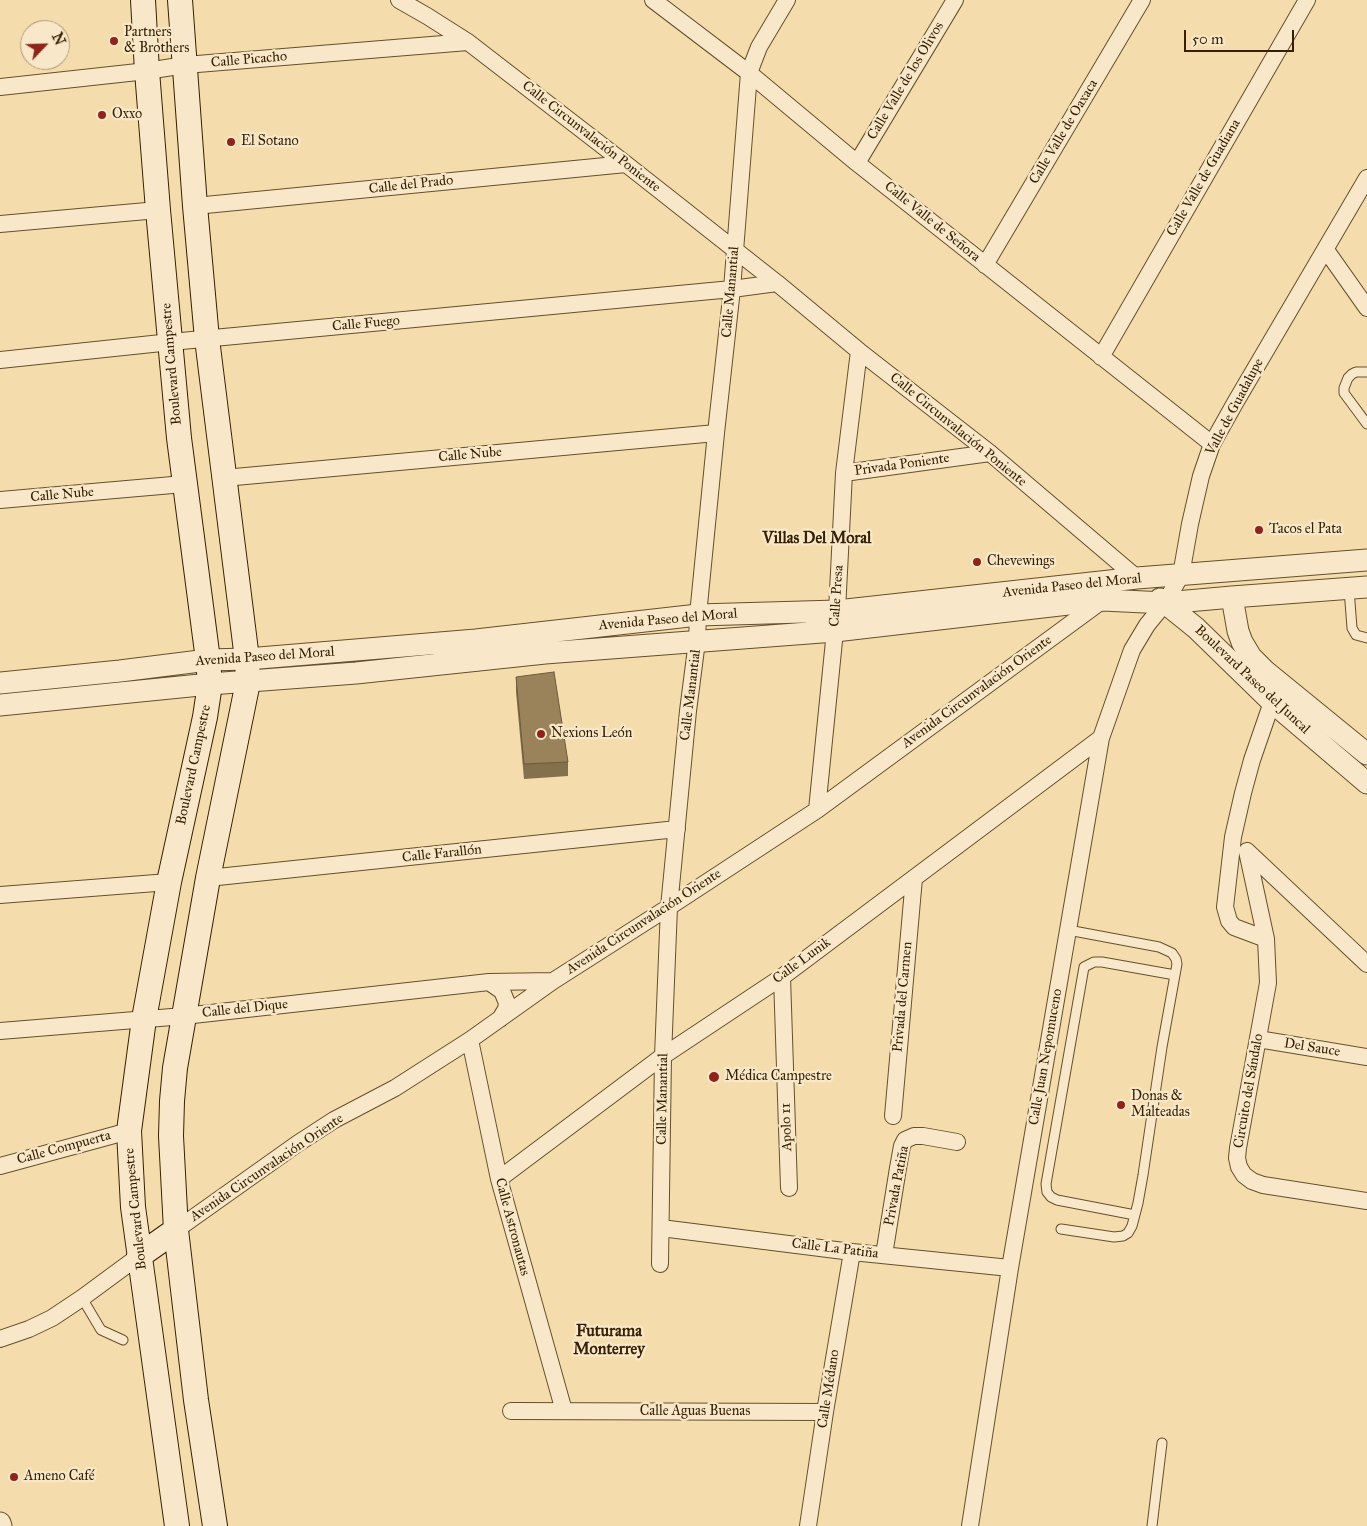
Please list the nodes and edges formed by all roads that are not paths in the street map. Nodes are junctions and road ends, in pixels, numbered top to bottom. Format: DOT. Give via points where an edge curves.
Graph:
graph roads {
  1 [pos="143,0"];
  2 [pos="180,0"];
  3 [pos="399,0"];
  4 [pos="652,0"];
  5 [pos="787,0"];
  6 [pos="955,0"];
  7 [pos="1142,0"];
  8 [pos="1306,0"];
  9 [pos="468,42"];
  10 [pos="185,65"];
  11 [pos="147,71"];
  12 [pos="749,73"];
  13 [pos="0,87"];
  14 [pos="857,163"];
  15 [pos="626,164"];
  16 [pos="1367,178"];
  17 [pos="196,206"];
  18 [pos="158,210"];
  19 [pos="0,224"];
  20 [pos="735,250"];
  21 [pos="1326,250"];
  22 [pos="985,265"];
  23 [pos="777,283"];
  24 [pos="732,289"];
  25 [pos="1367,308"];
  26 [pos="207,339"];
  27 [pos="170,342"];
  28 [pos="858,351"];
  29 [pos="1101,357"];
  30 [pos="0,360"];
  31 [pos="1367,372"];
  32 [pos="1367,424"];
  33 [pos="716,433"];
  34 [pos="1212,444"];
  35 [pos="990,453"];
  36 [pos="844,473"];
  37 [pos="224,478"];
  38 [pos="184,484"];
  39 [pos="0,500"];
  40 [pos="1367,560"];
  41 [pos="1181,575"];
  42 [pos="1137,578"];
  43 [pos="1358,588"];
  44 [pos="1232,597"];
  45 [pos="1103,600"];
  46 [pos="1165,603"];
  47 [pos="698,615"];
  48 [pos="836,621"];
  49 [pos="1367,638"];
  50 [pos="698,641"];
  51 [pos="247,659"];
  52 [pos="208,660"];
  53 [pos="248,682"];
  54 [pos="0,683"];
  55 [pos="210,684"];
  56 [pos="1272,702"];
  57 [pos="0,705"];
  58 [pos="1101,738"];
  59 [pos="1367,754"];
  60 [pos="1367,783"];
  61 [pos="817,810"];
  62 [pos="677,829"];
  63 [pos="1233,837"];
  64 [pos="1247,851"];
  65 [pos="208,878"];
  66 [pos="914,878"];
  67 [pos="169,882"];
  68 [pos="0,895"];
  69 [pos="669,907"];
  70 [pos="1068,930"];
  71 [pos="1266,939"];
  72 [pos="1367,964"];
  73 [pos="1175,975"];
  74 [pos="782,976"];
  75 [pos="553,981"];
  76 [pos="489,982"];
  77 [pos="184,1016"];
  78 [pos="144,1019"];
  79 [pos="500,1019"];
  80 [pos="0,1031"];
  81 [pos="1258,1039"];
  82 [pos="470,1040"];
  83 [pos="663,1056"];
  84 [pos="1367,1057"];
  85 [pos="893,1116"];
  86 [pos="129,1131"];
  87 [pos="957,1142"];
  88 [pos="0,1166"];
  89 [pos="498,1178"];
  90 [pos="789,1188"];
  91 [pos="1367,1201"];
  92 [pos="1135,1215"];
  93 [pos="661,1228"];
  94 [pos="1062,1229"];
  95 [pos="176,1230"];
  96 [pos="852,1252"];
  97 [pos="884,1255"];
  98 [pos="140,1256"];
  99 [pos="660,1264"];
  100 [pos="1010,1268"];
  101 [pos="82,1298"];
  102 [pos="0,1338"];
  103 [pos="123,1340"];
  104 [pos="512,1411"];
  105 [pos="564,1412"];
  106 [pos="825,1412"];
  107 [pos="1162,1443"];
  108 [pos="178,1526"];
  109 [pos="215,1526"];
  110 [pos="808,1526"];
  111 [pos="970,1526"];
  112 [pos="1152,1526"];
  1 -- 11 [label="main road, Boulevard Campestre"];
  2 -- 10 [label="main road"];
  3 -- 9 [label="street, Calle Circunvalación Poniente"];
  4 -- 12 [label="street, Calle Valle de Señora"];
  5 -- 12 [label="street, Calle Manantial" via="759,47"];
  6 -- 14 [label="street, Calle Valle de los Olivos"];
  7 -- 22 [label="street, Calle Valle de Oaxaca"];
  8 -- 29 [label="street, Calle Valle de Guadiana"];
  9 -- 10 [label="street, Calle Picacho"];
  9 -- 15 [label="street, Calle Circunvalación Poniente"];
  10 -- 11 [label="street, Calle Picacho"];
  10 -- 17 [label="main road"];
  11 -- 13 [label="street, Calle Picacho"];
  11 -- 18 [label="main road, Boulevard Campestre"];
  12 -- 14 [label="street, Calle Valle de Señora"];
  12 -- 20 [label="street, Calle Manantial"];
  14 -- 22 [label="street, Calle Valle de Señora"];
  15 -- 17 [label="street, Calle del Prado"];
  15 -- 20 [label="street, Calle Circunvalación Poniente"];
  16 -- 21 [label="street, Valle de Guadalupe"];
  17 -- 26 [label="main road"];
  18 -- 19 [label="street"];
  18 -- 27 [label="main road, Boulevard Campestre"];
  20 -- 23 [label="street, Calle Circunvalación Poniente"];
  20 -- 24 [label="street, Calle Manantial"];
  21 -- 25 [label="street"];
  21 -- 34 [label="street, Valle de Guadalupe"];
  22 -- 29 [label="street, Calle Valle de Señora"];
  23 -- 24 [label="street"];
  23 -- 28 [label="street, Calle Circunvalación Poniente"];
  24 -- 26 [label="street, Calle Fuego"];
  24 -- 33 [label="street, Calle Manantial"];
  26 -- 27 [label="street, Calle Fuego"];
  26 -- 37 [label="main road"];
  27 -- 30 [label="street, Calle Fuego"];
  27 -- 38 [label="main road, Boulevard Campestre"];
  28 -- 35 [label="street, Calle Circunvalación Poniente"];
  28 -- 36 [label="street, Calle Presa"];
  29 -- 34 [label="street, Calle Valle de Señora"];
  31 -- 32 [label="lane" via="1352,374 1344,388 1344,393"];
  33 -- 37 [label="street, Calle Nube"];
  33 -- 47 [label="street, Calle Manantial"];
  34 -- 41 [label="street, Valle de Guadalupe" via="1201,476"];
  35 -- 36 [label="street, Privada Poniente"];
  35 -- 42 [label="street, Calle Circunvalación Poniente"];
  36 -- 48 [label="street, Calle Presa"];
  37 -- 51 [label="main road"];
  38 -- 39 [label="street, Calle Nube"];
  38 -- 52 [label="main road, Boulevard Campestre"];
  40 -- 41 [label="street, Avenida Paseo del Moral"];
  41 -- 42 [label="street, Avenida Paseo del Moral"];
  41 -- 46 [label="street, Valle de Guadalupe"];
  42 -- 46 [label="street, Boulevard Paseo del Juncal"];
  42 -- 48 [label="street, Avenida Paseo del Moral"];
  43 -- 44 [label="street, Avenida Paseo del Moral"];
  43 -- 49 [label="lane" via="1351,622 1354,632"];
  44 -- 46 [label="street, Avenida Paseo del Moral"];
  44 -- 59 [label="street, Boulevard Paseo del Juncal" via="1238,631 1252,656 1265,671"];
  45 -- 46 [label="street, Avenida Paseo del Moral"];
  45 -- 48 [label="street, Avenida Paseo del Moral"];
  45 -- 61 [label="street, Avenida Circunvalación Oriente"];
  46 -- 56 [label="street, Boulevard Paseo del Juncal" via="1196,628"];
  46 -- 58 [label="street, Calle Juan Nepomuceno" via="1132,650"];
  47 -- 48 [label="street, Avenida Paseo del Moral"];
  47 -- 50 [label="street, Calle Manantial"];
  47 -- 51 [label="street, Avenida Paseo del Moral" via="476,640"];
  48 -- 50 [label="street, Avenida Paseo del Moral"];
  48 -- 61 [label="street, Calle Presa"];
  50 -- 53 [label="street, Avenida Paseo del Moral"];
  50 -- 62 [label="street, Calle Manantial"];
  51 -- 52 [label="street, Avenida Paseo del Moral"];
  51 -- 53 [label="main road"];
  52 -- 54 [label="street, Avenida Paseo del Moral"];
  52 -- 55 [label="main road, Boulevard Campestre"];
  53 -- 55 [label="street, Avenida Paseo del Moral"];
  53 -- 65 [label="main road"];
  55 -- 57 [label="street, Avenida Paseo del Moral"];
  55 -- 67 [label="main road, Boulevard Campestre"];
  56 -- 60 [label="street, Boulevard Paseo del Juncal"];
  56 -- 63 [label="street" via="1250,768"];
  58 -- 66 [label="street, Calle Lunik"];
  58 -- 70 [label="street, Calle Juan Nepomuceno"];
  61 -- 69 [label="street, Avenida Circunvalación Oriente"];
  62 -- 65 [label="street, Calle Farallón"];
  62 -- 69 [label="street, Calle Manantial"];
  63 -- 64 [label="street"];
  63 -- 71 [label="street" via="1226,900 1228,921 1234,927"];
  64 -- 71 [label="street, Circuito del Sándalo"];
  64 -- 72 [label="street"];
  65 -- 77 [label="main road"];
  66 -- 74 [label="street, Calle Lunik"];
  66 -- 85 [label="street, Privada del Carmen"];
  67 -- 68 [label="street"];
  67 -- 78 [label="main road, Boulevard Campestre"];
  69 -- 75 [label="street, Avenida Circunvalación Oriente"];
  69 -- 83 [label="street, Calle Manantial"];
  70 -- 73 [label="lane" via="1168,950 1176,959"];
  70 -- 100 [label="street, Calle Juan Nepomuceno"];
  71 -- 81 [label="street, Circuito del Sándalo" via="1268,983"];
  73 -- 92 [label="lane"];
  73 -- 92 [label="lane" via="1102,962 1094,962 1084,968 1046,1184 1047,1192 1057,1200"];
  74 -- 83 [label="street, Calle Lunik"];
  74 -- 90 [label="street, Apolo 11"];
  75 -- 76 [label="street, Calle del Dique"];
  75 -- 79 [label="street, Avenida Circunvalación Oriente"];
  76 -- 77 [label="street, Calle del Dique"];
  76 -- 79 [label="street" via="502,991 507,1003"];
  77 -- 78 [label="street, Calle del Dique"];
  77 -- 95 [label="main road" via="172,1101"];
  78 -- 80 [label="street, Calle del Dique"];
  78 -- 86 [label="main road, Boulevard Campestre"];
  79 -- 82 [label="street, Avenida Circunvalación Oriente"];
  81 -- 84 [label="street, Del Sauce"];
  81 -- 91 [label="street, Circuito del Sándalo" via="1238,1148 1239,1167 1244,1175 1263,1185"];
  82 -- 89 [label="street, Calle Astronautas"];
  82 -- 95 [label="street, Avenida Circunvalación Oriente" via="395,1088 334,1120"];
  83 -- 89 [label="street, Calle Lunik"];
  83 -- 93 [label="street, Calle Manantial"];
  86 -- 88 [label="street, Calle Compuerta"];
  86 -- 98 [label="main road, Boulevard Campestre" via="131,1184"];
  87 -- 97 [label="street, Privada Patiña" via="923,1136 905,1140"];
  89 -- 105 [label="street, Calle Astronautas"];
  92 -- 94 [label="lane" via="1132,1226 1123,1236"];
  93 -- 96 [label="street, Calle La Patiña"];
  93 -- 99 [label="street, Calle Manantial"];
  95 -- 98 [label="main road"];
  95 -- 109 [label="main road"];
  96 -- 97 [label="street, Calle La Patiña"];
  96 -- 106 [label="street, Calle Médano"];
  97 -- 100 [label="street, Calle La Patiña"];
  98 -- 101 [label="street"];
  98 -- 108 [label="main road, Boulevard Campestre"];
  100 -- 111 [label="street, Calle Juan Nepomuceno"];
  101 -- 102 [label="street" via="52,1318"];
  101 -- 103 [label="lane" via="101,1330"];
  104 -- 105 [label="street, Calle Aguas Buenas"];
  105 -- 106 [label="street, Calle Aguas Buenas"];
  106 -- 110 [label="street, Calle Médano"];
  107 -- 112 [label="lane"];
}
